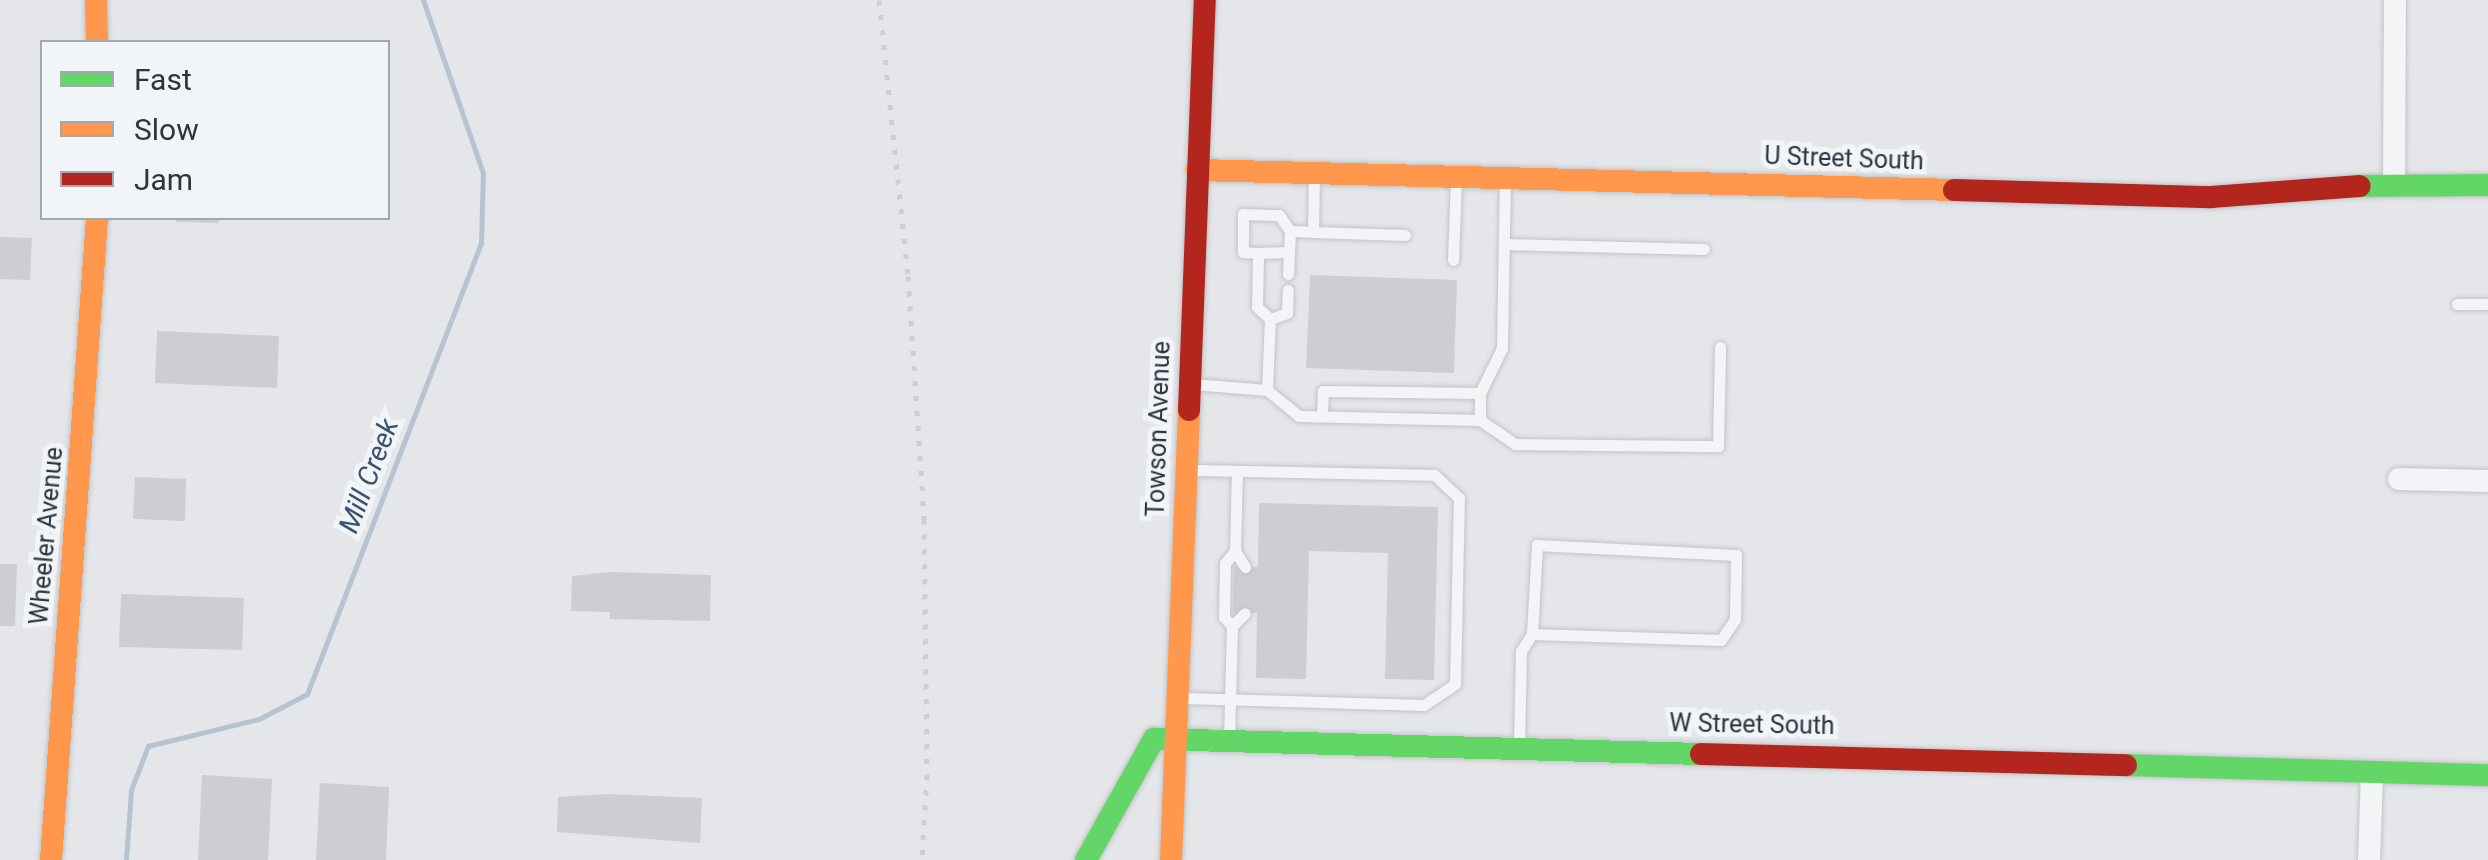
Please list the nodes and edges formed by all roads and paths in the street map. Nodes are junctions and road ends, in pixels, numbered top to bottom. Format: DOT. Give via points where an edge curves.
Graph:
graph roads {
  1 [pos="96,0"];
  2 [pos="1205,0"];
  3 [pos="2395,0"];
  4 [pos="97,40"];
  5 [pos="1197,170"];
  6 [pos="1314,172"];
  7 [pos="1456,174"];
  8 [pos="1505,174"];
  9 [pos="2394,183"];
  10 [pos="2488,185"];
  11 [pos="96,220"];
  12 [pos="1290,232"];
  13 [pos="1313,232"];
  14 [pos="1405,235"];
  15 [pos="1504,244"];
  16 [pos="1704,248"];
  17 [pos="1288,252"];
  18 [pos="1258,253"];
  19 [pos="1453,260"];
  20 [pos="1288,274"];
  21 [pos="1288,290"];
  22 [pos="2457,304"];
  23 [pos="2488,304"];
  24 [pos="1270,319"];
  25 [pos="1720,347"];
  26 [pos="1189,384"];
  27 [pos="1267,390"];
  28 [pos="1480,393"];
  29 [pos="1322,416"];
  30 [pos="1480,420"];
  31 [pos="1186,470"];
  32 [pos="1237,471"];
  33 [pos="2398,478"];
  34 [pos="2488,481"];
  35 [pos="1235,551"];
  36 [pos="1245,567"];
  37 [pos="1245,613"];
  38 [pos="1232,626"];
  39 [pos="1532,634"];
  40 [pos="1176,698"];
  41 [pos="1229,700"];
  42 [pos="1175,740"];
  43 [pos="1229,740"];
  44 [pos="1519,748"];
  45 [pos="2372,772"];
  46 [pos="2488,775"];
  47 [pos="51,860"];
  48 [pos="1086,860"];
  49 [pos="1171,860"];
  50 [pos="2369,860"];
  1 -- 4 [label="street"];
  2 -- 5 [label="street, Towson Avenue"];
  3 -- 9 [label="street"];
  5 -- 6 [label="street, U Street South"];
  5 -- 26 [label="street, Towson Avenue"];
  6 -- 7 [label="street, U Street South"];
  6 -- 13 [label="lane"];
  7 -- 8 [label="street, U Street South"];
  7 -- 19 [label="lane"];
  8 -- 9 [label="street, U Street South" via="2211,197"];
  8 -- 15 [label="lane"];
  9 -- 10 [label="street, U Street South"];
  11 -- 47 [label="street, Wheeler Avenue"];
  12 -- 13 [label="lane"];
  12 -- 17 [label="lane"];
  12 -- 18 [label="lane" via="1279,215 1244,214 1243,252"];
  13 -- 14 [label="lane"];
  15 -- 16 [label="lane"];
  15 -- 28 [label="lane" via="1502,348"];
  17 -- 18 [label="lane"];
  17 -- 20 [label="lane"];
  18 -- 24 [label="lane" via="1257,306"];
  21 -- 24 [label="lane" via="1287,313"];
  22 -- 23 [label="lane"];
  24 -- 27 [label="lane"];
  25 -- 30 [label="lane" via="1718,446 1515,444"];
  26 -- 27 [label="lane"];
  26 -- 31 [label="street, Towson Avenue"];
  27 -- 29 [label="lane" via="1299,416"];
  28 -- 29 [label="lane" via="1322,390"];
  28 -- 30 [label="lane"];
  29 -- 30 [label="lane"];
  31 -- 32 [label="lane"];
  31 -- 40 [label="street, Towson Avenue"];
  32 -- 35 [label="lane"];
  32 -- 41 [label="lane" via="1434,475 1459,498 1455,684 1424,705"];
  33 -- 34 [label="street"];
  35 -- 36 [label="lane"];
  35 -- 38 [label="lane" via="1225,563 1224,617"];
  37 -- 38 [label="lane"];
  38 -- 41 [label="lane"];
  39 -- 39 [label="lane" via="1721,640 1736,619 1736,555 1536,545"];
  39 -- 44 [label="lane" via="1521,652"];
  40 -- 41 [label="lane"];
  40 -- 42 [label="street, Towson Avenue"];
  41 -- 43 [label="lane"];
  42 -- 43 [label="street, W Street South"];
  42 -- 48 [label="street" via="1154,740"];
  42 -- 49 [label="street, Towson Avenue"];
  43 -- 44 [label="street, W Street South"];
  44 -- 45 [label="street, W Street South"];
  45 -- 46 [label="street, W Street South"];
  45 -- 50 [label="street"];
}
